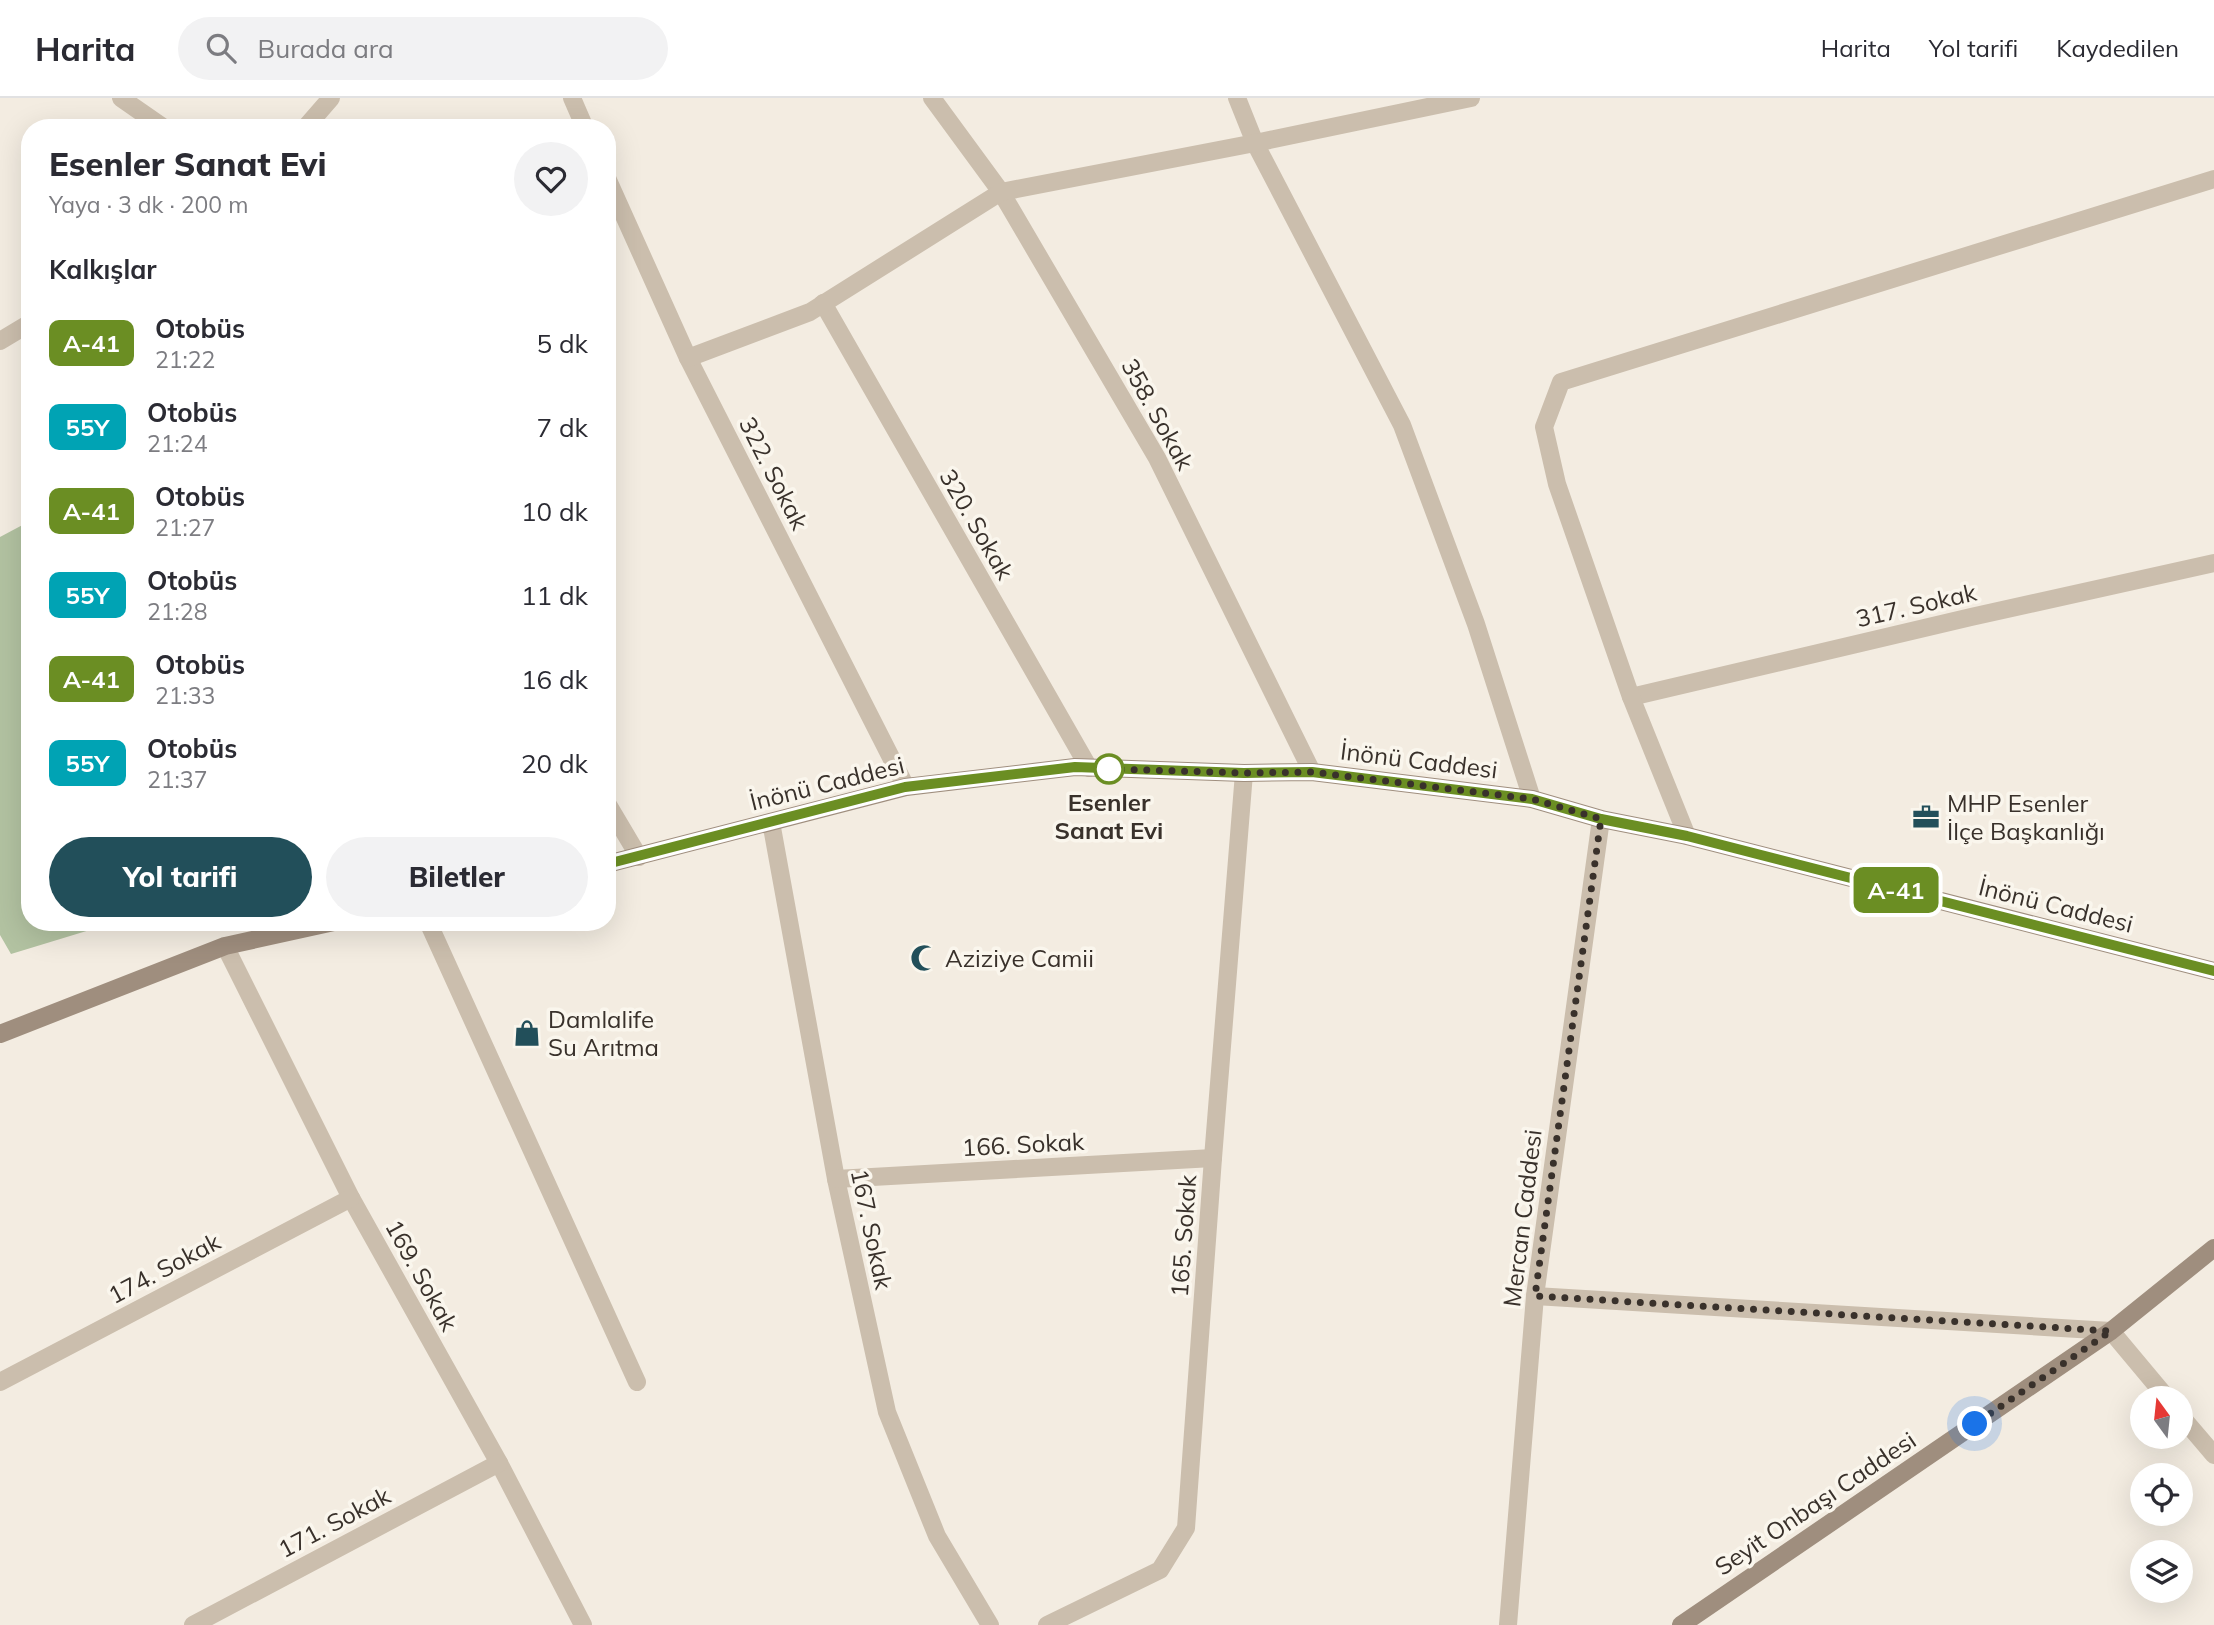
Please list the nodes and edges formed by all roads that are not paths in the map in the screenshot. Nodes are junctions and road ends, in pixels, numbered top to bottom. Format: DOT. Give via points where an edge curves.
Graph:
graph roads {
  1 [pos="121,98"];
  2 [pos="331,98"];
  3 [pos="572,98"];
  4 [pos="932,98"];
  5 [pos="1237,98"];
  6 [pos="1471,98"];
  7 [pos="151,119"];
  8 [pos="313,119"];
  9 [pos="581,119"];
  10 [pos="1255,143"];
  11 [pos="2214,179"];
  12 [pos="1001,192"];
  13 [pos="616,198"];
  14 [pos="823,303"];
  15 [pos="21,328"];
  16 [pos="0,341"];
  17 [pos="688,358"];
  18 [pos="2214,564"];
  19 [pos="1631,697"];
  20 [pos="1089,768"];
  21 [pos="1312,772"];
  22 [pos="1244,773"];
  23 [pos="905,787"];
  24 [pos="1532,799"];
  25 [pos="616,818"];
  26 [pos="1601,819"];
  27 [pos="771,822"];
  28 [pos="1687,836"];
  29 [pos="639,857"];
  30 [pos="616,862"];
  31 [pos="293,931"];
  32 [pos="432,931"];
  33 [pos="225,946"];
  34 [pos="2214,971"];
  35 [pos="0,1034"];
  36 [pos="1213,1158"];
  37 [pos="836,1179"];
  38 [pos="351,1198"];
  39 [pos="2214,1248"];
  40 [pos="1535,1296"];
  41 [pos="2111,1331"];
  42 [pos="0,1382"];
  43 [pos="637,1382"];
  44 [pos="2157,1386"];
  45 [pos="2193,1430"];
  46 [pos="2214,1455"];
  47 [pos="499,1463"];
  48 [pos="193,1625"];
  49 [pos="583,1625"];
  50 [pos="990,1625"];
  51 [pos="1048,1625"];
  52 [pos="1508,1625"];
  53 [pos="1681,1625"];
  1 -- 7 [label="street"];
  2 -- 8 [label="street"];
  3 -- 9 [label="street"];
  4 -- 12 [label="street, 358. Sokak"];
  5 -- 10 [label="street"];
  6 -- 10 [label="street"];
  10 -- 12 [label="street"];
  10 -- 24 [label="street" via="1402,425 1476,624"];
  11 -- 19 [label="street" via="1561,382 1544,427 1557,484"];
  12 -- 14 [label="street"];
  12 -- 21 [label="street, 358. Sokak" via="1157,458"];
  13 -- 17 [label="street, 322. Sokak"];
  14 -- 17 [label="street"];
  14 -- 20 [label="street, 320. Sokak"];
  15 -- 16 [label="street"];
  17 -- 23 [label="street, 322. Sokak"];
  18 -- 19 [label="street, 317. Sokak"];
  19 -- 28 [label="street"];
  20 -- 22 [label="main road, İnönü Caddesi"];
  20 -- 23 [label="main road, İnönü Caddesi"];
  21 -- 22 [label="main road, İnönü Caddesi"];
  21 -- 24 [label="main road, İnönü Caddesi"];
  22 -- 36 [label="street, 165. Sokak"];
  23 -- 27 [label="main road, İnönü Caddesi"];
  24 -- 26 [label="main road, İnönü Caddesi"];
  25 -- 29 [label="street"];
  26 -- 28 [label="main road, İnönü Caddesi"];
  26 -- 40 [label="street, Mercan Caddesi"];
  27 -- 29 [label="main road, İnönü Caddesi"];
  27 -- 37 [label="street, 167. Sokak"];
  28 -- 34 [label="main road, İnönü Caddesi"];
  29 -- 30 [label="main road, İnönü Caddesi"];
  31 -- 33 [label="main road"];
  32 -- 43 [label="street"];
  33 -- 35 [label="main road"];
  33 -- 38 [label="street, 169. Sokak"];
  36 -- 37 [label="street, 166. Sokak"];
  36 -- 51 [label="street, 165. Sokak" via="1186,1528 1160,1570"];
  37 -- 50 [label="street, 167. Sokak" via="887,1412 937,1536"];
  38 -- 42 [label="street, 174. Sokak"];
  38 -- 47 [label="street, 169. Sokak"];
  39 -- 41 [label="main road, Seyit Onbaşı Caddesi"];
  40 -- 41 [label="street"];
  40 -- 52 [label="street, Mercan Caddesi"];
  41 -- 44 [label="street"];
  41 -- 53 [label="main road, Seyit Onbaşı Caddesi"];
  45 -- 46 [label="street"];
  47 -- 48 [label="street, 171. Sokak"];
  47 -- 49 [label="street, 169. Sokak"];
}
